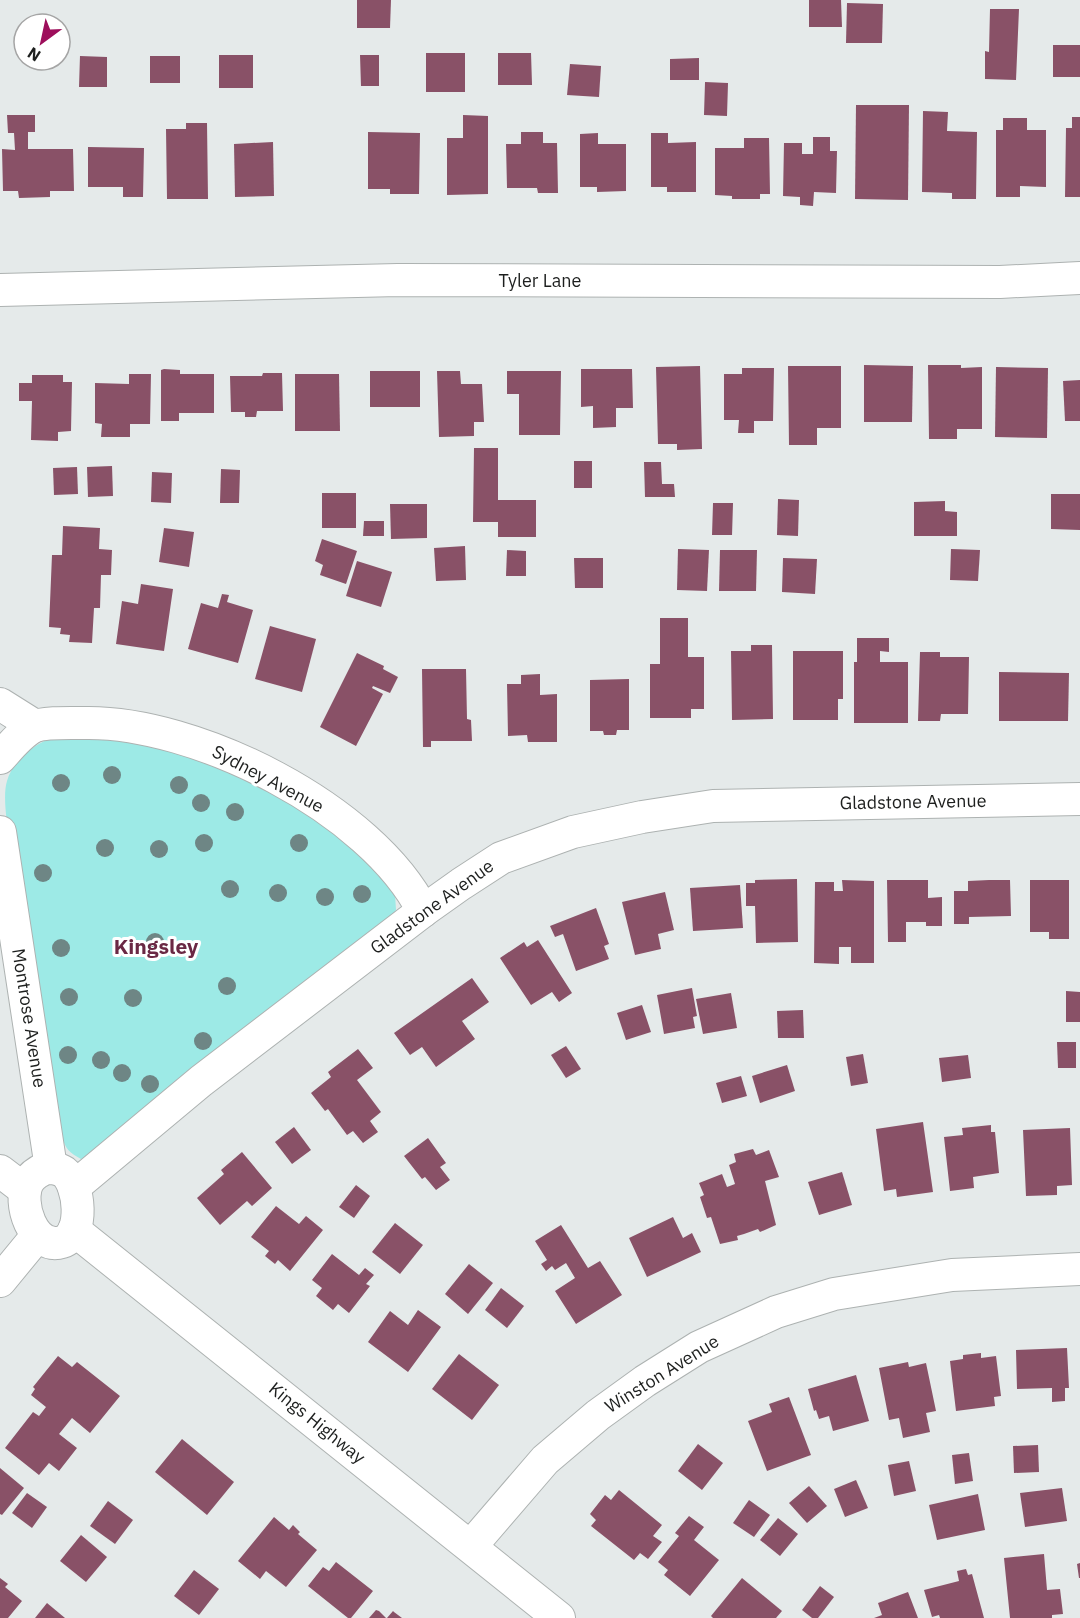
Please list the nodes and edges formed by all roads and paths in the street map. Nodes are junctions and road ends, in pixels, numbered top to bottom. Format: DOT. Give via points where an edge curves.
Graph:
graph roads {
  1 [pos="1080,278"];
  2 [pos="0,290"];
  3 [pos="0,704"];
  4 [pos="35,726"];
  5 [pos="0,758"];
  6 [pos="1080,800"];
  7 [pos="0,832"];
  8 [pos="423,911"];
  9 [pos="0,1171"];
  10 [pos="63,1178"];
  11 [pos="24,1190"];
  12 [pos="74,1230"];
  13 [pos="37,1236"];
  14 [pos="1080,1269"];
  15 [pos="0,1281"];
  16 [pos="471,1546"];
  17 [pos="559,1618"];
  1 -- 2 [label="street, Tyler Lane" via="1000,282 398,280"];
  3 -- 4 [label="street"];
  4 -- 5 [label="street"];
  4 -- 8 [label="street, Sydney Avenue" via="95,723 145,729 202,744 245,762 327,809 366,840 399,872"];
  6 -- 8 [label="street, Gladstone Avenue" via="724,806 642,817 573,832 501,858"];
  7 -- 10 [label="street, Montrose Avenue"];
  8 -- 10 [label="street, Gladstone Avenue" via="201,1081"];
  9 -- 11 [label="street"];
  10 -- 11 [label="street" via="46,1168 28,1180"];
  10 -- 12 [label="street" via="78,1215"];
  11 -- 13 [label="street" via="31,1227"];
  12 -- 13 [label="street" via="62,1242 52,1243"];
  12 -- 16 [label="street, Kings Highway"];
  13 -- 15 [label="street"];
  14 -- 16 [label="street, Winston Avenue" via="952,1275 834,1294 776,1312 699,1347 598,1415 545,1460"];
  16 -- 17 [label="street, Kings Highway"];
}
